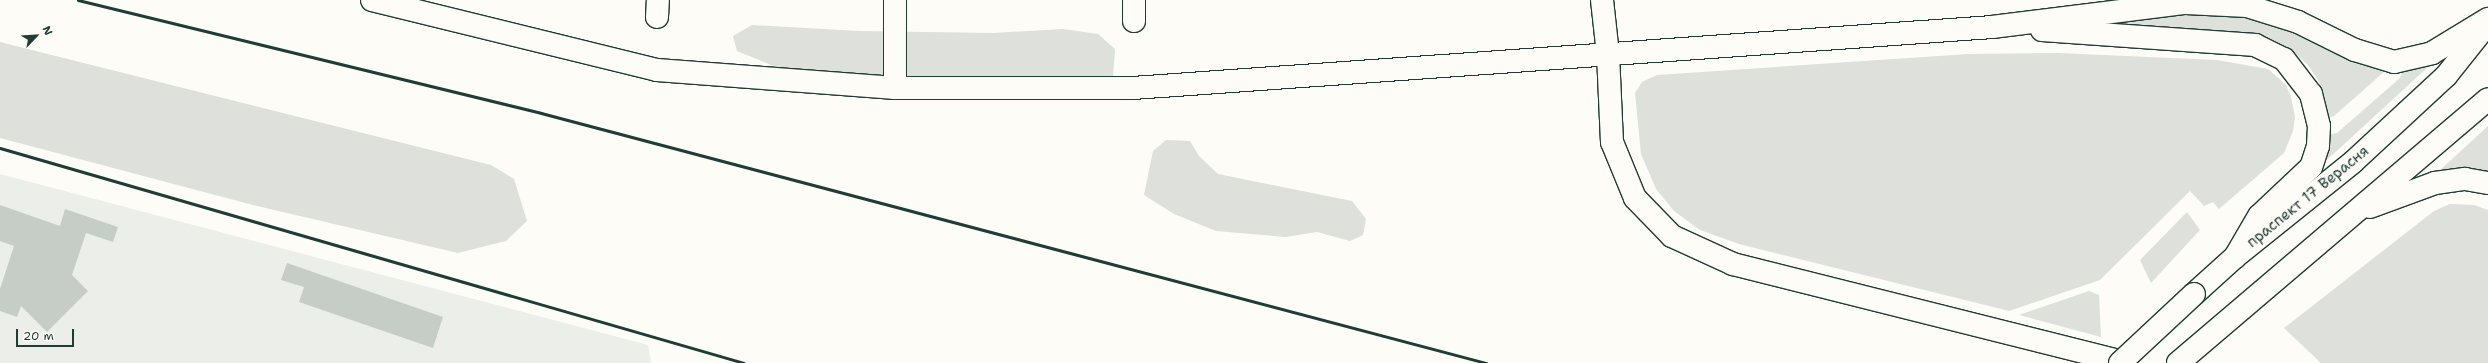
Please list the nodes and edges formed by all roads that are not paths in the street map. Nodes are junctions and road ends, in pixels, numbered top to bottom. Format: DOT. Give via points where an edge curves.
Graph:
graph roads {
  1 [pos="372,0"];
  2 [pos="895,0"];
  3 [pos="1602,4"];
  4 [pos="2488,21"];
  5 [pos="1992,27"];
  6 [pos="1608,54"];
  7 [pos="895,88"];
  8 [pos="2488,99"];
  9 [pos="2488,183"];
  10 [pos="2355,212"];
  11 [pos="2235,257"];
  12 [pos="2120,363"];
  13 [pos="2126,363"];
  14 [pos="2178,363"];
  1 -- 7 [label="main road" via="657,70"];
  2 -- 7 [label="main road"];
  3 -- 6 [label="main road"];
  4 -- 5 [label="main road" via="2432,53 2394,62 2355,50 2298,22 2247,6 2186,3"];
  4 -- 11 [label="main road, праспект 17 Верасня" via="2440,82 2353,162"];
  5 -- 6 [label="main road"];
  5 -- 11 [label="main road" via="2255,45 2284,59 2311,94 2319,126 2318,146 2311,167 2258,216"];
  6 -- 7 [label="main road" via="1133,88"];
  6 -- 13 [label="main road" via="1612,142 1635,198 1672,236 1733,264"];
  8 -- 10 [label="main road"];
  9 -- 10 [label="main road" via="2465,179 2435,183"];
  10 -- 14 [label="main road"];
  11 -- 12 [label="main road, праспект 17 Верасня, bridge"];
}
